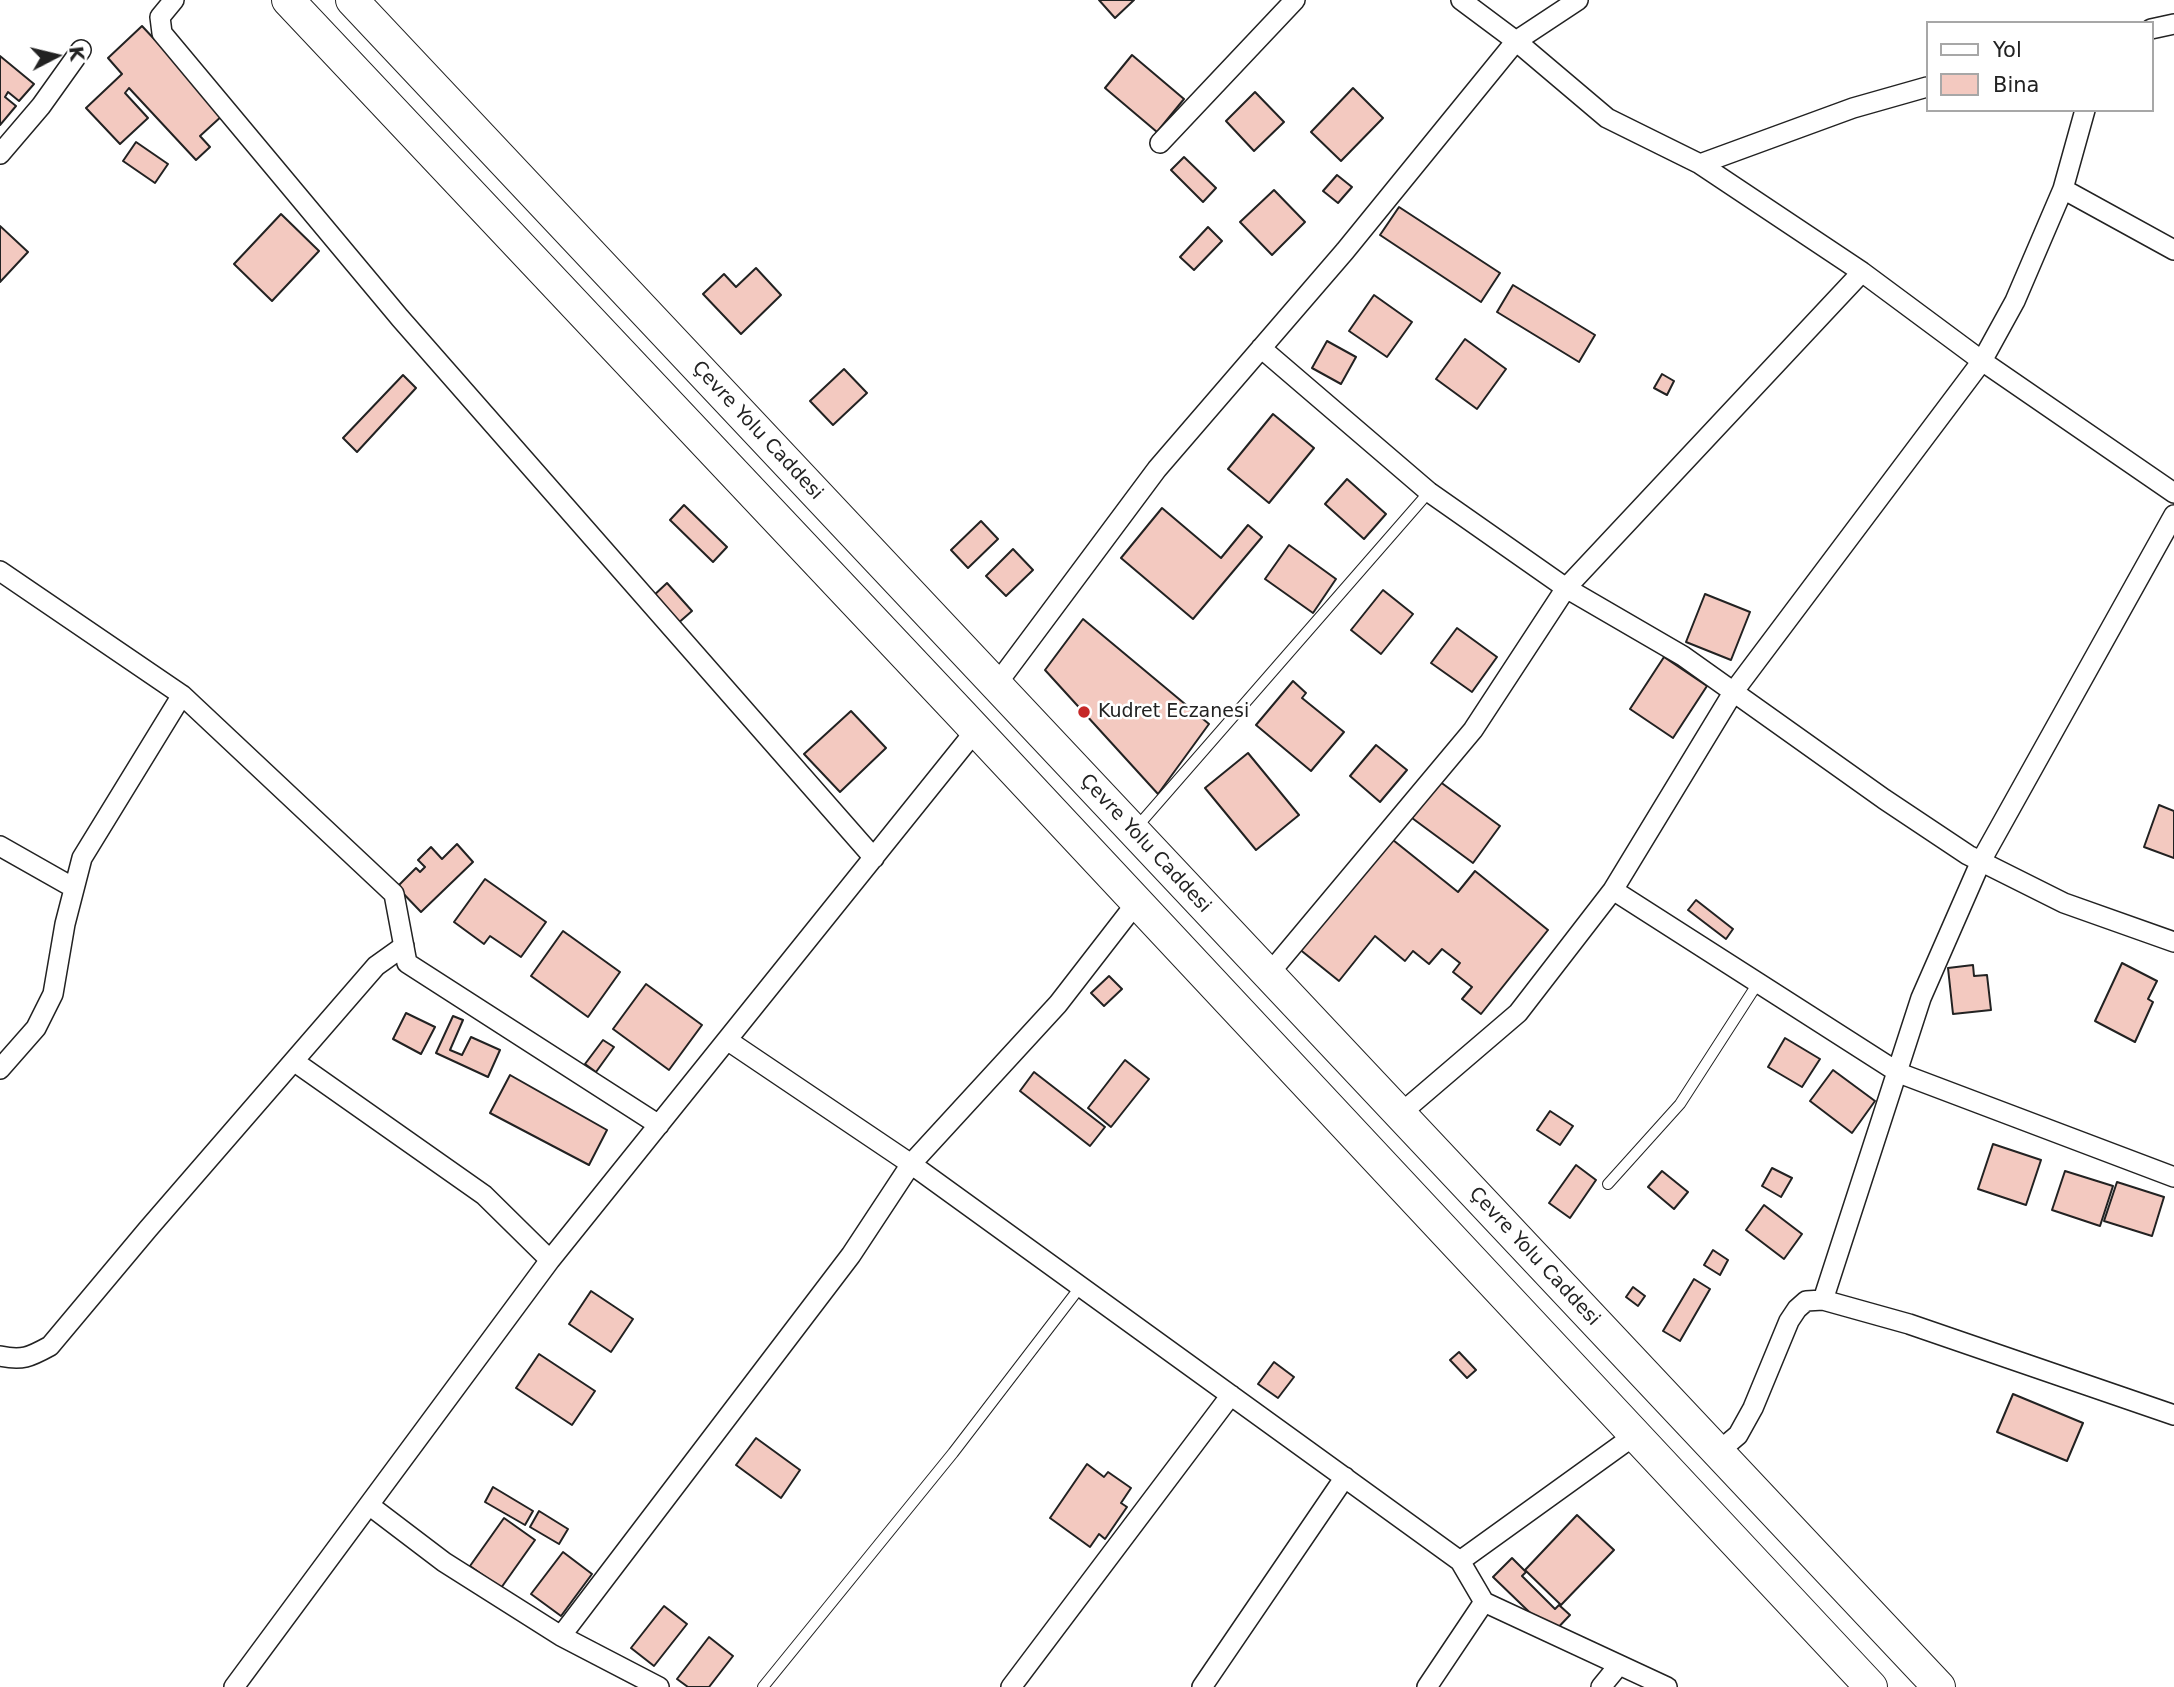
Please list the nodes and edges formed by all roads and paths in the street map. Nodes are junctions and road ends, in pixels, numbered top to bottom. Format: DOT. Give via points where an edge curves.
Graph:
graph roads {
  1 [pos="174,0"];
  2 [pos="288,0"];
  3 [pos="352,0"];
  4 [pos="1295,0"];
  5 [pos="1461,0"];
  6 [pos="1578,0"];
  7 [pos="2174,24"];
  8 [pos="2153,29"];
  9 [pos="1516,41"];
  10 [pos="81,50"];
  11 [pos="1926,87"];
  12 [pos="2084,112"];
  13 [pos="1160,143"];
  14 [pos="0,154"];
  15 [pos="1700,164"];
  16 [pos="2063,189"];
  17 [pos="2174,250"];
  18 [pos="1862,272"];
  19 [pos="1261,348"];
  20 [pos="1982,361"];
  21 [pos="1429,492"];
  22 [pos="2174,493"];
  23 [pos="2174,515"];
  24 [pos="0,571"];
  25 [pos="1566,589"];
  26 [pos="996,685"];
  27 [pos="1734,691"];
  28 [pos="182,695"];
  29 [pos="976,730"];
  30 [pos="1133,831"];
  31 [pos="0,846"];
  32 [pos="874,858"];
  33 [pos="1981,862"];
  34 [pos="74,888"];
  35 [pos="1613,890"];
  36 [pos="1137,902"];
  37 [pos="2174,942"];
  38 [pos="404,946"];
  39 [pos="1268,975"];
  40 [pos="1758,983"];
  41 [pos="727,1040"];
  42 [pos="295,1062"];
  43 [pos="0,1069"];
  44 [pos="1896,1072"];
  45 [pos="1400,1114"];
  46 [pos="659,1125"];
  47 [pos="911,1164"];
  48 [pos="2174,1177"];
  49 [pos="1608,1184"];
  50 [pos="550,1260"];
  51 [pos="1081,1286"];
  52 [pos="1823,1300"];
  53 [pos="0,1356"];
  54 [pos="1231,1395"];
  55 [pos="2174,1415"];
  56 [pos="1635,1435"];
  57 [pos="1718,1452"];
  58 [pos="1345,1478"];
  59 [pos="369,1505"];
  60 [pos="1460,1561"];
  61 [pos="1484,1602"];
  62 [pos="561,1636"];
  63 [pos="1619,1665"];
  64 [pos="1862,1686"];
  65 [pos="234,1687"];
  66 [pos="659,1687"];
  67 [pos="763,1687"];
  68 [pos="1011,1687"];
  69 [pos="1202,1687"];
  70 [pos="1427,1687"];
  71 [pos="1601,1687"];
  72 [pos="1667,1687"];
  73 [pos="1939,1687"];
  1 -- 32 [label="street" via="160,17 162,33 400,318"];
  2 -- 29 [label="highway"];
  3 -- 26 [label="highway, Çevre Yolu Caddesi"];
  4 -- 13 [label="street"];
  5 -- 9 [label="street"];
  6 -- 9 [label="street"];
  7 -- 8 [label="street"];
  9 -- 15 [label="street" via="1606,118"];
  9 -- 19 [label="street"];
  10 -- 14 [label="street"];
  11 -- 15 [label="street" via="1853,108"];
  12 -- 16 [label="street"];
  15 -- 18 [label="street"];
  16 -- 17 [label="street"];
  16 -- 20 [label="street" via="2015,301"];
  18 -- 20 [label="street"];
  18 -- 25 [label="street"];
  19 -- 21 [label="street"];
  19 -- 26 [label="street" via="1157,469"];
  20 -- 22 [label="street"];
  20 -- 27 [label="street"];
  21 -- 25 [label="street"];
  21 -- 30 [label="lane"];
  23 -- 33 [label="street"];
  24 -- 28 [label="street"];
  25 -- 27 [label="street"];
  25 -- 39 [label="street" via="1473,730"];
  26 -- 30 [label="highway, Çevre Yolu Caddesi"];
  27 -- 33 [label="street"];
  27 -- 35 [label="street"];
  28 -- 34 [label="street" via="82,858"];
  28 -- 38 [label="street" via="394,894"];
  29 -- 32 [label="street"];
  29 -- 36 [label="highway"];
  30 -- 39 [label="highway, Çevre Yolu Caddesi"];
  31 -- 34 [label="street"];
  32 -- 41 [label="street"];
  33 -- 37 [label="street" via="2064,903"];
  33 -- 44 [label="street" via="1920,998"];
  34 -- 43 [label="street" via="53,995 36,1028"];
  35 -- 40 [label="street"];
  35 -- 45 [label="street" via="1518,1013"];
  36 -- 47 [label="street" via="1058,1004"];
  36 -- 56 [label="highway"];
  38 -- 42 [label="street" via="376,967"];
  38 -- 46 [label="street" via="407,963"];
  39 -- 45 [label="highway, Çevre Yolu Caddesi"];
  40 -- 44 [label="street"];
  40 -- 49 [label="lane" via="1680,1104"];
  41 -- 46 [label="street"];
  41 -- 47 [label="street"];
  42 -- 50 [label="street" via="484,1195"];
  42 -- 53 [label="street" via="50,1346 29,1358"];
  44 -- 48 [label="street"];
  44 -- 52 [label="street"];
  45 -- 57 [label="highway, Çevre Yolu Caddesi"];
  46 -- 50 [label="street"];
  47 -- 51 [label="street"];
  47 -- 62 [label="street" via="851,1255"];
  50 -- 59 [label="street"];
  51 -- 54 [label="street"];
  51 -- 67 [label="lane" via="954,1452"];
  52 -- 55 [label="street" via="1909,1324"];
  52 -- 57 [label="street" via="1806,1301 1797,1308 1753,1408 1738,1435"];
  54 -- 58 [label="street"];
  54 -- 68 [label="street"];
  56 -- 60 [label="street"];
  56 -- 64 [label="highway"];
  57 -- 73 [label="highway, Çevre Yolu Caddesi"];
  58 -- 60 [label="street"];
  58 -- 69 [label="street"];
  59 -- 62 [label="street" via="444,1562"];
  59 -- 65 [label="street"];
  60 -- 61 [label="street"];
  61 -- 63 [label="street"];
  61 -- 70 [label="street"];
  62 -- 66 [label="street"];
  63 -- 71 [label="street"];
  63 -- 72 [label="street"];
}
